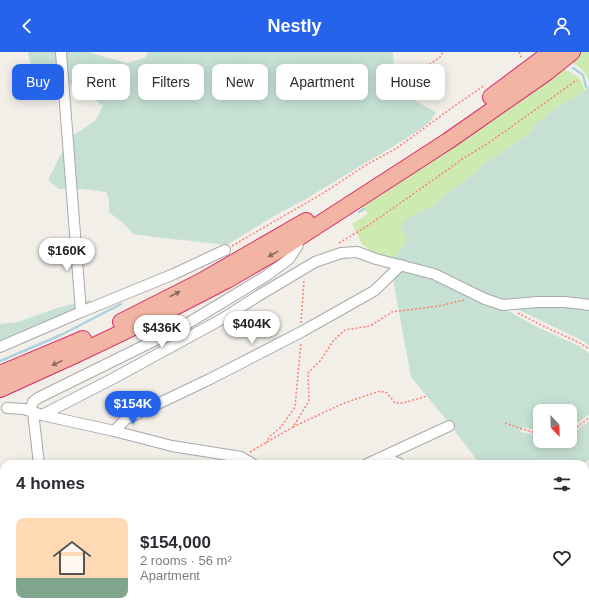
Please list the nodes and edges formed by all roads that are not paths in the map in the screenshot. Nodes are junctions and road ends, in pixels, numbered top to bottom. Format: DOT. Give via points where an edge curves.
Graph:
graph roads {
  1 [pos="61,52"];
  2 [pos="551,52"];
  3 [pos="572,52"];
  4 [pos="301,237"];
  5 [pos="226,250"];
  6 [pos="401,265"];
  7 [pos="589,305"];
  8 [pos="81,312"];
  9 [pos="0,347"];
  10 [pos="0,374"];
  11 [pos="0,388"];
  12 [pos="38,398"];
  13 [pos="3,410"];
  14 [pos="38,414"];
  15 [pos="449,426"];
  16 [pos="114,431"];
  17 [pos="386,456"];
  18 [pos="39,460"];
  19 [pos="246,460"];
  20 [pos="376,460"];
  21 [pos="397,460"];
  1 -- 8 [label="street"];
  10 -- 2 [label="highway, one-way" via="114,326 202,281 328,208 424,145"];
  3 -- 4 [label="highway" via="448,141"];
  4 -- 11 [label="highway, one-way" via="165,312"];
  4 -- 12 [label="street" via="289,259 266,276 180,328"];
  5 -- 8 [label="street"];
  6 -- 7 [label="street" via="434,274 503,304 564,302"];
  6 -- 14 [label="street" via="357,252 341,253 315,262 222,319 114,378"];
  6 -- 16 [label="street" via="374,291 303,331 126,419"];
  8 -- 9 [label="street"];
  12 -- 13 [label="street"];
  12 -- 14 [label="street" via="31,407"];
  13 -- 14 [label="street" via="24,409"];
  14 -- 16 [label="street"];
  14 -- 18 [label="street"];
  15 -- 17 [label="street"];
  16 -- 19 [label="street" via="172,446"];
  17 -- 20 [label="street"];
  17 -- 21 [label="lane"];
}
